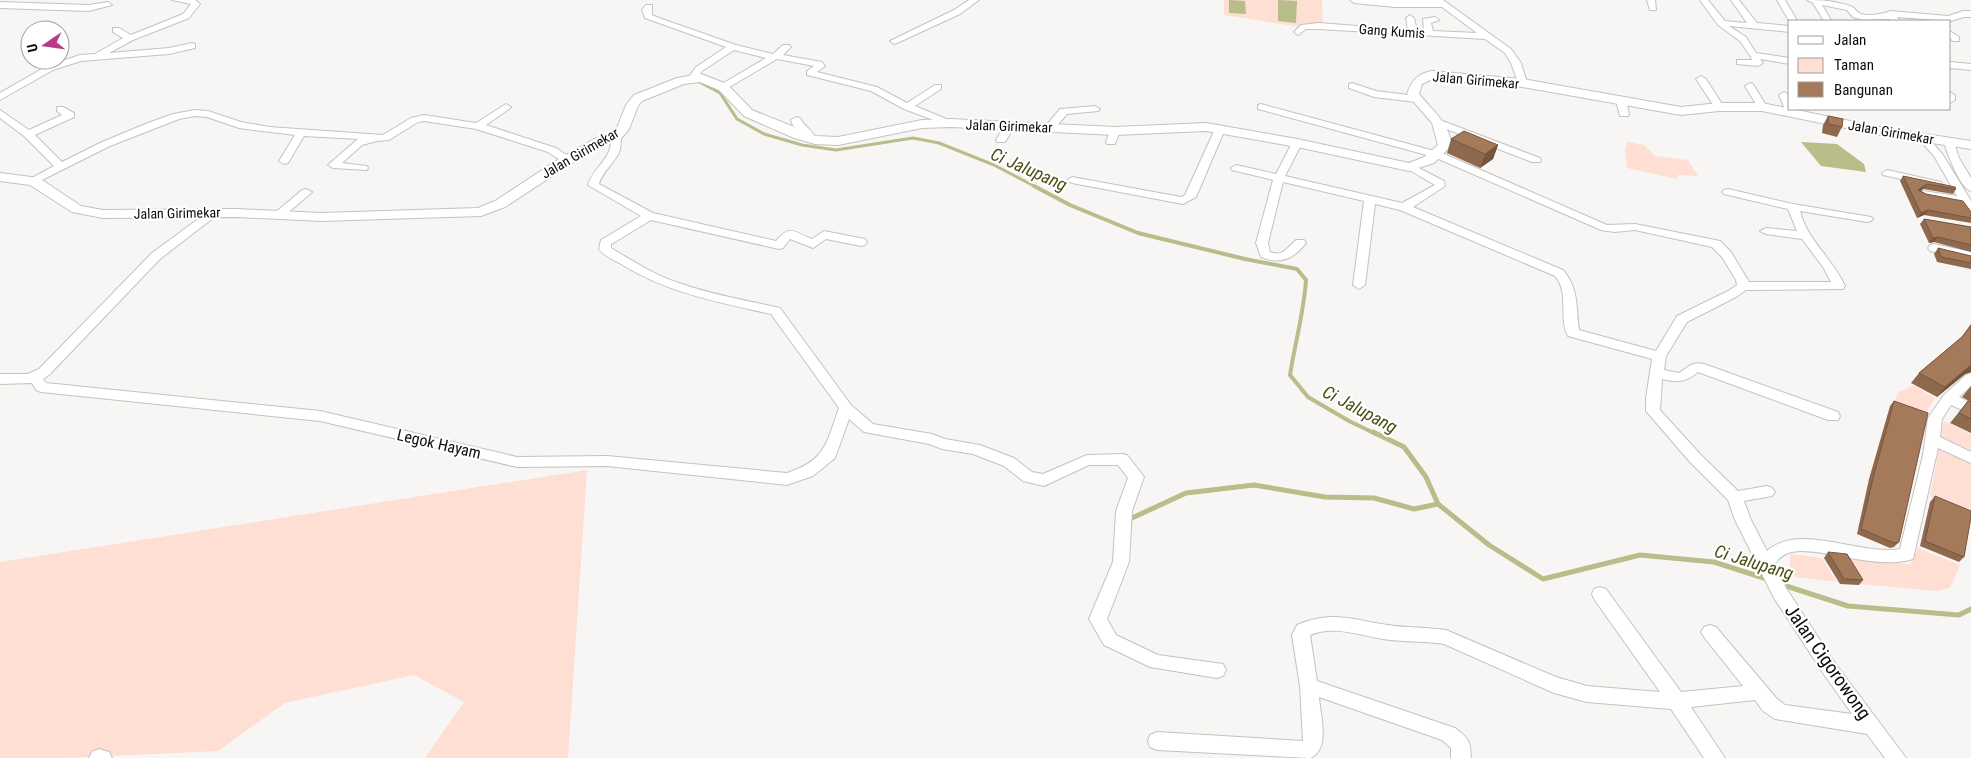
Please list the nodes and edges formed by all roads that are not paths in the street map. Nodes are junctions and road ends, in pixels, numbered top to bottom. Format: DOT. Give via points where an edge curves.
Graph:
graph roads {
  1 [pos="176,0"];
  2 [pos="975,0"];
  3 [pos="1354,0"];
  4 [pos="1704,0"];
  5 [pos="1736,0"];
  6 [pos="1781,0"];
  7 [pos="198,1"];
  8 [pos="1365,1"];
  9 [pos="1813,1"];
  10 [pos="1440,2"];
  11 [pos="1851,4"];
  12 [pos="0,5"];
  13 [pos="108,5"];
  14 [pos="1951,6"];
  15 [pos="649,7"];
  16 [pos="1967,14"];
  17 [pos="1892,17"];
  18 [pos="1410,18"];
  19 [pos="1792,19"];
  20 [pos="1435,20"];
  21 [pos="1827,20"];
  22 [pos="1932,20"];
  23 [pos="1721,23"];
  24 [pos="1754,26"];
  25 [pos="1788,29"];
  26 [pos="116,30"];
  27 [pos="1298,32"];
  28 [pos="1412,33"];
  29 [pos="1429,34"];
  30 [pos="1489,36"];
  31 [pos="130,38"];
  32 [pos="894,41"];
  33 [pos="192,46"];
  34 [pos="733,47"];
  35 [pos="786,47"];
  36 [pos="775,56"];
  37 [pos="1753,56"];
  38 [pos="97,57"];
  39 [pos="1788,59"];
  40 [pos="1740,62"];
  41 [pos="1951,65"];
  42 [pos="1971,67"];
  43 [pos="693,78"];
  44 [pos="1701,79"];
  45 [pos="1522,83"];
  46 [pos="1352,86"];
  47 [pos="1750,86"];
  48 [pos="723,87"];
  49 [pos="938,87"];
  50 [pos="1784,95"];
  51 [pos="0,98"];
  52 [pos="1416,98"];
  53 [pos="1621,101"];
  54 [pos="1788,105"];
  55 [pos="907,106"];
  56 [pos="506,107"];
  57 [pos="1261,107"];
  58 [pos="1719,107"];
  59 [pos="1762,107"];
  60 [pos="60,109"];
  61 [pos="1095,109"];
  62 [pos="1791,112"];
  63 [pos="0,113"];
  64 [pos="1624,114"];
  65 [pos="796,120"];
  66 [pos="951,123"];
  67 [pos="1440,123"];
  68 [pos="478,126"];
  69 [pos="1009,127"];
  70 [pos="1050,127"];
  71 [pos="1220,129"];
  72 [pos="302,133"];
  73 [pos="28,134"];
  74 [pos="615,137"];
  75 [pos="385,138"];
  76 [pos="810,138"];
  77 [pos="1923,138"];
  78 [pos="1002,140"];
  79 [pos="1949,142"];
  80 [pos="1297,143"];
  81 [pos="1971,145"];
  82 [pos="1438,154"];
  83 [pos="567,160"];
  84 [pos="1536,160"];
  85 [pos="284,161"];
  86 [pos="61,167"];
  87 [pos="1409,167"];
  88 [pos="364,168"];
  89 [pos="1236,168"];
  90 [pos="1887,173"];
  91 [pos="0,177"];
  92 [pos="1279,178"];
  93 [pos="1072,180"];
  94 [pos="34,181"];
  95 [pos="1958,188"];
  96 [pos="1971,188"];
  97 [pos="306,192"];
  98 [pos="1728,192"];
  99 [pos="1923,194"];
  100 [pos="1370,200"];
  101 [pos="1968,206"];
  102 [pos="1404,207"];
  103 [pos="1793,207"];
  104 [pos="213,213"];
  105 [pos="280,214"];
  106 [pos="649,216"];
  107 [pos="1867,219"];
  108 [pos="1766,231"];
  109 [pos="1806,236"];
  110 [pos="861,242"];
  111 [pos="1300,243"];
  112 [pos="1934,248"];
  113 [pos="1971,256"];
  114 [pos="1359,285"];
  115 [pos="1743,286"];
  116 [pos="1659,356"];
  117 [pos="1658,373"];
  118 [pos="36,378"];
  119 [pos="1971,378"];
  120 [pos="0,379"];
  121 [pos="1950,398"];
  122 [pos="846,408"];
  123 [pos="1971,408"];
  124 [pos="1833,416"];
  125 [pos="1932,439"];
  126 [pos="1971,458"];
  127 [pos="1767,492"];
  128 [pos="1735,497"];
  129 [pos="1766,562"];
  130 [pos="1600,594"];
  131 [pos="1710,632"];
  132 [pos="1217,670"];
  133 [pos="1309,686"];
  134 [pos="1759,692"];
  135 [pos="1675,701"];
  136 [pos="1872,726"];
  137 [pos="1157,741"];
  138 [pos="1275,753"];
  139 [pos="1461,758"];
  140 [pos="1715,758"];
  141 [pos="1896,758"];
  1 -- 7 [label="street"];
  2 -- 32 [label="street" via="958,12"];
  3 -- 8 [label="street"];
  4 -- 23 [label="street"];
  5 -- 24 [label="street"];
  6 -- 19 [label="street"];
  7 -- 31 [label="street" via="186,16"];
  8 -- 10 [label="street"];
  9 -- 11 [label="street"];
  9 -- 21 [label="street"];
  10 -- 30 [label="street"];
  11 -- 17 [label="street"];
  11 -- 17 [label="street" via="1856,15"];
  12 -- 13 [label="street" via="89,8"];
  14 -- 16 [label="street"];
  15 -- 34 [label="street" via="646,10 648,16 656,20"];
  16 -- 22 [label="street" via="1954,19"];
  17 -- 22 [label="street"];
  18 -- 28 [label="street"];
  20 -- 29 [label="street" via="1426,21"];
  23 -- 24 [label="street"];
  23 -- 37 [label="street" via="1743,38"];
  24 -- 25 [label="street"];
  26 -- 31 [label="street"];
  27 -- 28 [label="street, Gang Kumis" via="1304,27 1319,26"];
  28 -- 29 [label="street, Gang Kumis"];
  29 -- 30 [label="street, Gang Kumis"];
  30 -- 45 [label="street" via="1512,57"];
  31 -- 38 [label="street"];
  33 -- 38 [label="street"];
  34 -- 36 [label="street"];
  34 -- 43 [label="street" via="699,68"];
  35 -- 36 [label="street"];
  36 -- 48 [label="street"];
  36 -- 55 [label="street" via="819,64 810,73 874,89"];
  37 -- 39 [label="street"];
  37 -- 40 [label="street" via="1758,63"];
  38 -- 51 [label="street" via="80,58 50,68"];
  41 -- 42 [label="street"];
  43 -- 48 [label="street, Jalan Girimekar"];
  43 -- 74 [label="street, Jalan Girimekar" via="638,98 623,129"];
  44 -- 58 [label="street"];
  45 -- 52 [label="street, Jalan Girimekar" via="1470,77 1424,77 1413,91"];
  45 -- 53 [label="street, Jalan Girimekar"];
  46 -- 52 [label="street" via="1374,94"];
  47 -- 59 [label="street"];
  48 -- 76 [label="street, Jalan Girimekar" via="748,113"];
  49 -- 55 [label="street"];
  50 -- 54 [label="street"];
  52 -- 67 [label="street, Jalan Girimekar"];
  53 -- 58 [label="street, Jalan Girimekar" via="1681,111"];
  53 -- 64 [label="street"];
  55 -- 66 [label="street"];
  56 -- 68 [label="street"];
  57 -- 82 [label="street"];
  58 -- 59 [label="street, Jalan Girimekar"];
  59 -- 62 [label="street, Jalan Girimekar"];
  60 -- 73 [label="street" via="70,115"];
  61 -- 70 [label="street" via="1064,111"];
  62 -- 77 [label="street, Jalan Girimekar"];
  63 -- 73 [label="street"];
  65 -- 76 [label="street"];
  66 -- 69 [label="street, Jalan Girimekar"];
  66 -- 76 [label="street, Jalan Girimekar" via="922,124 838,141"];
  67 -- 82 [label="street" via="1445,145"];
  67 -- 84 [label="street"];
  68 -- 75 [label="street" via="424,118"];
  68 -- 83 [label="street" via="552,150"];
  69 -- 70 [label="street, Jalan Girimekar"];
  69 -- 78 [label="street"];
  70 -- 71 [label="street, Jalan Girimekar" via="1113,136 1197,127"];
  71 -- 80 [label="street, Jalan Girimekar"];
  71 -- 93 [label="street" via="1190,197 1183,201"];
  72 -- 75 [label="street"];
  72 -- 85 [label="street"];
  72 -- 86 [label="street" via="239,125 208,114 188,114 106,144"];
  73 -- 86 [label="street"];
  74 -- 83 [label="street, Jalan Girimekar"];
  74 -- 106 [label="street" via="614,154 597,174 593,186"];
  75 -- 88 [label="street" via="359,142 332,165"];
  77 -- 79 [label="street, Jalan Girimekar"];
  77 -- 95 [label="street" via="1938,155"];
  79 -- 81 [label="street, Jalan Girimekar"];
  79 -- 96 [label="street"];
  80 -- 87 [label="street, Jalan Girimekar"];
  80 -- 92 [label="street"];
  82 -- 87 [label="street" via="1420,166"];
  82 -- 115 [label="street" via="1605,228 1635,227 1716,244 1727,255"];
  83 -- 105 [label="street, Jalan Girimekar" via="500,204 481,212 321,217"];
  86 -- 94 [label="street"];
  87 -- 102 [label="street" via="1440,183 1440,186"];
  89 -- 92 [label="street"];
  90 -- 95 [label="street"];
  91 -- 94 [label="street, Jalan Girimekar"];
  92 -- 100 [label="street"];
  92 -- 111 [label="street" via="1262,243 1263,251 1274,258 1283,258"];
  94 -- 104 [label="street, Jalan Girimekar" via="77,210 87,213"];
  95 -- 101 [label="street"];
  97 -- 105 [label="street"];
  98 -- 103 [label="street"];
  99 -- 101 [label="street"];
  100 -- 102 [label="street"];
  100 -- 114 [label="street"];
  102 -- 116 [label="street" via="1561,274 1570,302 1572,332"];
  103 -- 107 [label="street"];
  103 -- 109 [label="street"];
  104 -- 105 [label="street, Jalan Girimekar"];
  104 -- 118 [label="street" via="156,256"];
  106 -- 110 [label="street" via="779,245 788,234 813,244 824,234"];
  106 -- 122 [label="street" via="638,226 605,243 605,249 659,281 775,311"];
  108 -- 109 [label="street"];
  109 -- 115 [label="street" via="1839,286"];
  112 -- 113 [label="street"];
  115 -- 116 [label="street" via="1682,319"];
  116 -- 117 [label="street, Jalan Cigorowong"];
  117 -- 124 [label="street" via="1679,377 1699,367"];
  117 -- 128 [label="street, Jalan Cigorowong" via="1651,402 1653,410"];
  118 -- 120 [label="street"];
  118 -- 122 [label="street, Legok Hayam" via="41,387 320,416 518,462 606,462 787,479 808,472 830,454"];
  119 -- 121 [label="street"];
  121 -- 123 [label="street"];
  121 -- 125 [label="street" via="1936,418"];
  122 -- 132 [label="street" via="869,428 976,449 1009,462 1028,477 1044,480 1087,460 1122,459 1136,477 1124,511 1121,562 1098,620 1110,640 1156,662"];
  125 -- 126 [label="street"];
  125 -- 129 [label="street" via="1907,554 1872,556 1798,545 1781,549"];
  127 -- 128 [label="street"];
  128 -- 129 [label="street, Jalan Cigorowong" via="1743,520"];
  129 -- 136 [label="street, Jalan Cigorowong" via="1780,593"];
  130 -- 135 [label="street"];
  131 -- 134 [label="street"];
  133 -- 135 [label="street" via="1301,635 1303,630 1315,625 1334,623 1390,633 1446,637 1554,685 1587,694"];
  133 -- 138 [label="street" via="1310,748"];
  133 -- 139 [label="street" via="1448,734 1461,744"];
  134 -- 135 [label="street"];
  134 -- 136 [label="street" via="1782,713"];
  135 -- 140 [label="street"];
  136 -- 141 [label="street, Jalan Cigorowong"];
  137 -- 138 [label="street"];
}
